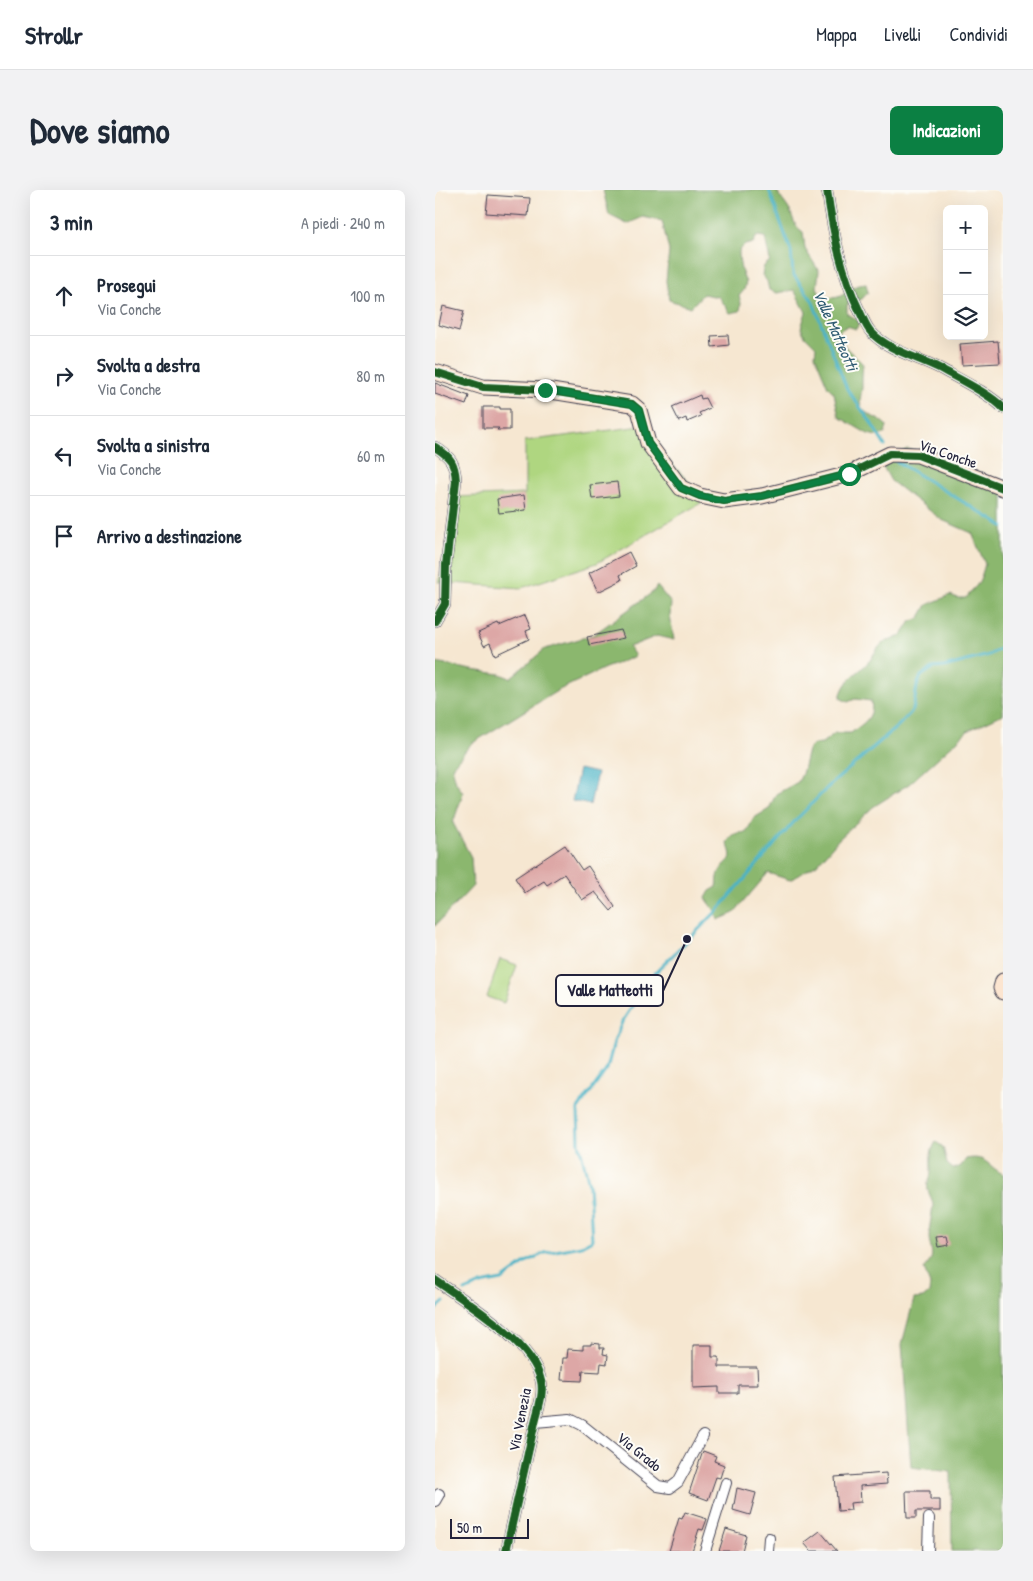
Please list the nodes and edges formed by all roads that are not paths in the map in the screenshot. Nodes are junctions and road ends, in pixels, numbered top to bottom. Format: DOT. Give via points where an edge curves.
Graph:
graph roads {
  1 [pos="827,190"];
  2 [pos="435,372"];
  3 [pos="1003,408"];
  4 [pos="435,447"];
  5 [pos="1003,488"];
  6 [pos="435,621"];
  7 [pos="1003,981"];
  8 [pos="1003,992"];
  9 [pos="435,1280"];
  10 [pos="535,1422"];
  11 [pos="703,1436"];
  12 [pos="726,1483"];
  13 [pos="929,1518"];
  14 [pos="769,1538"];
  15 [pos="506,1551"];
  16 [pos="705,1551"];
  17 [pos="768,1551"];
  18 [pos="928,1551"];
  1 -- 3 [label="street" via="842,268 870,331 886,345 965,382"];
  2 -- 5 [label="street, Via Conche" via="483,387 545,390 631,404 639,410 648,443 681,488 724,501 763,496 849,474 890,454 918,455"];
  4 -- 6 [label="street" via="447,454 455,467 456,481 445,604"];
  7 -- 8 [label="street"];
  9 -- 10 [label="street, Via Venezia" via="482,1312 531,1358 542,1381"];
  10 -- 11 [label="street, Via Grado" via="570,1419 658,1486 670,1488 678,1482"];
  10 -- 15 [label="street, Via Venezia"];
  12 -- 16 [label="street"];
  13 -- 18 [label="street"];
  14 -- 17 [label="street"];
}
